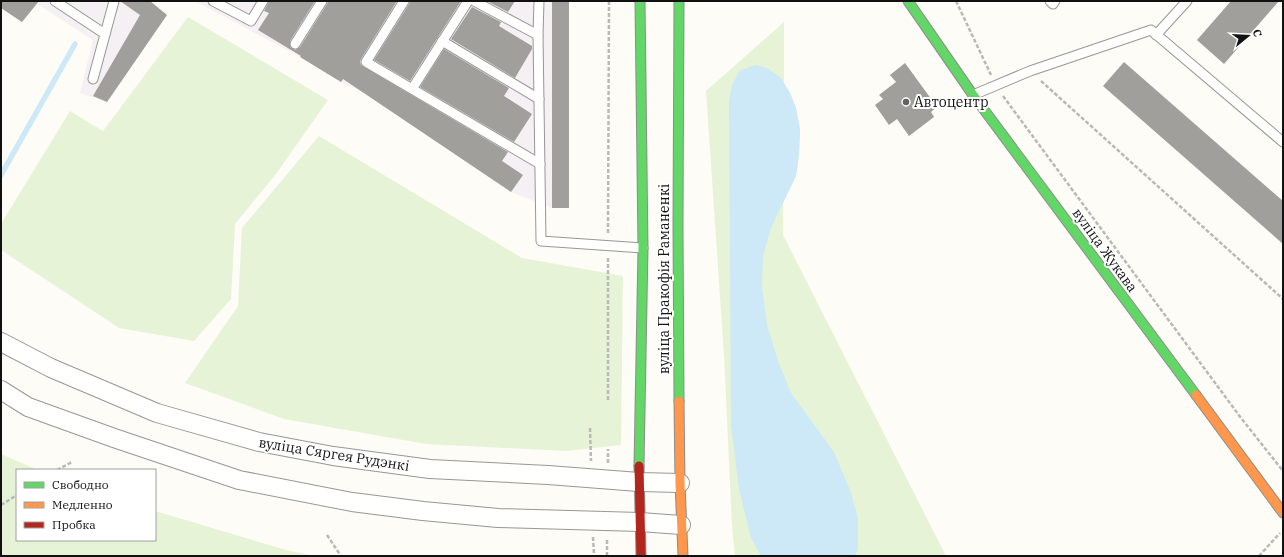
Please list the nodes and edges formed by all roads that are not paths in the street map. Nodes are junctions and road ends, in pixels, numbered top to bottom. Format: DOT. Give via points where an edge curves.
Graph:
graph roads {
  1 [pos="55,1"];
  2 [pos="114,1"];
  3 [pos="213,1"];
  4 [pos="263,1"];
  5 [pos="322,1"];
  6 [pos="404,1"];
  7 [pos="468,1"];
  8 [pos="474,1"];
  9 [pos="539,1"];
  10 [pos="640,1"];
  11 [pos="679,1"];
  12 [pos="908,1"];
  13 [pos="1050,1"];
  14 [pos="1055,1"];
  15 [pos="1186,1"];
  16 [pos="105,34"];
  17 [pos="538,35"];
  18 [pos="1156,35"];
  19 [pos="442,41"];
  20 [pos="295,44"];
  21 [pos="93,79"];
  22 [pos="412,89"];
  23 [pos="973,95"];
  24 [pos="540,99"];
  25 [pos="1283,141"];
  26 [pos="540,164"];
  27 [pos="643,248"];
  28 [pos="1,342"];
  29 [pos="1,390"];
  30 [pos="638,482"];
  31 [pos="680,483"];
  32 [pos="1283,513"];
  33 [pos="640,522"];
  34 [pos="681,525"];
  35 [pos="641,556"];
  36 [pos="683,556"];
  1 -- 16 [label="lane"];
  2 -- 16 [label="lane"];
  3 -- 4 [label="lane" via="251,21"];
  5 -- 20 [label="lane"];
  6 -- 22 [label="lane" via="366,62"];
  7 -- 19 [label="lane"];
  8 -- 17 [label="lane"];
  9 -- 17 [label="lane"];
  10 -- 27 [label="street, вуліца Пракофія Раманенкі"];
  11 -- 31 [label="street, вуліца Пракофія Раманенкі"];
  12 -- 23 [label="street, вуліца Жукава"];
  13 -- 14 [label="lane" via="1053,4"];
  15 -- 18 [label="lane"];
  16 -- 21 [label="lane"];
  17 -- 24 [label="lane"];
  18 -- 23 [label="lane" via="1151,30 1030,71"];
  18 -- 25 [label="lane"];
  19 -- 22 [label="lane"];
  19 -- 24 [label="lane"];
  22 -- 26 [label="lane"];
  23 -- 32 [label="street, вуліца Жукава"];
  24 -- 26 [label="lane"];
  26 -- 27 [label="lane" via="541,241"];
  27 -- 30 [label="street, вуліца Пракофія Раманенкі"];
  28 -- 30 [label="street, вуліца Сяргея Рудэнкі" via="51,368 157,413 259,442 333,456 430,468"];
  29 -- 33 [label="street" via="28,407 239,480 352,502 430,512 498,518"];
  30 -- 31 [label="street, вуліца Сяргея Рудэнкі"];
  30 -- 33 [label="street, вуліца Пракофія Раманенкі"];
  31 -- 34 [label="street, вуліца Пракофія Раманенкі"];
  33 -- 34 [label="street"];
  33 -- 35 [label="street, вуліца Пракофія Раманенкі"];
  34 -- 36 [label="street, вуліца Пракофія Раманенкі"];
}
